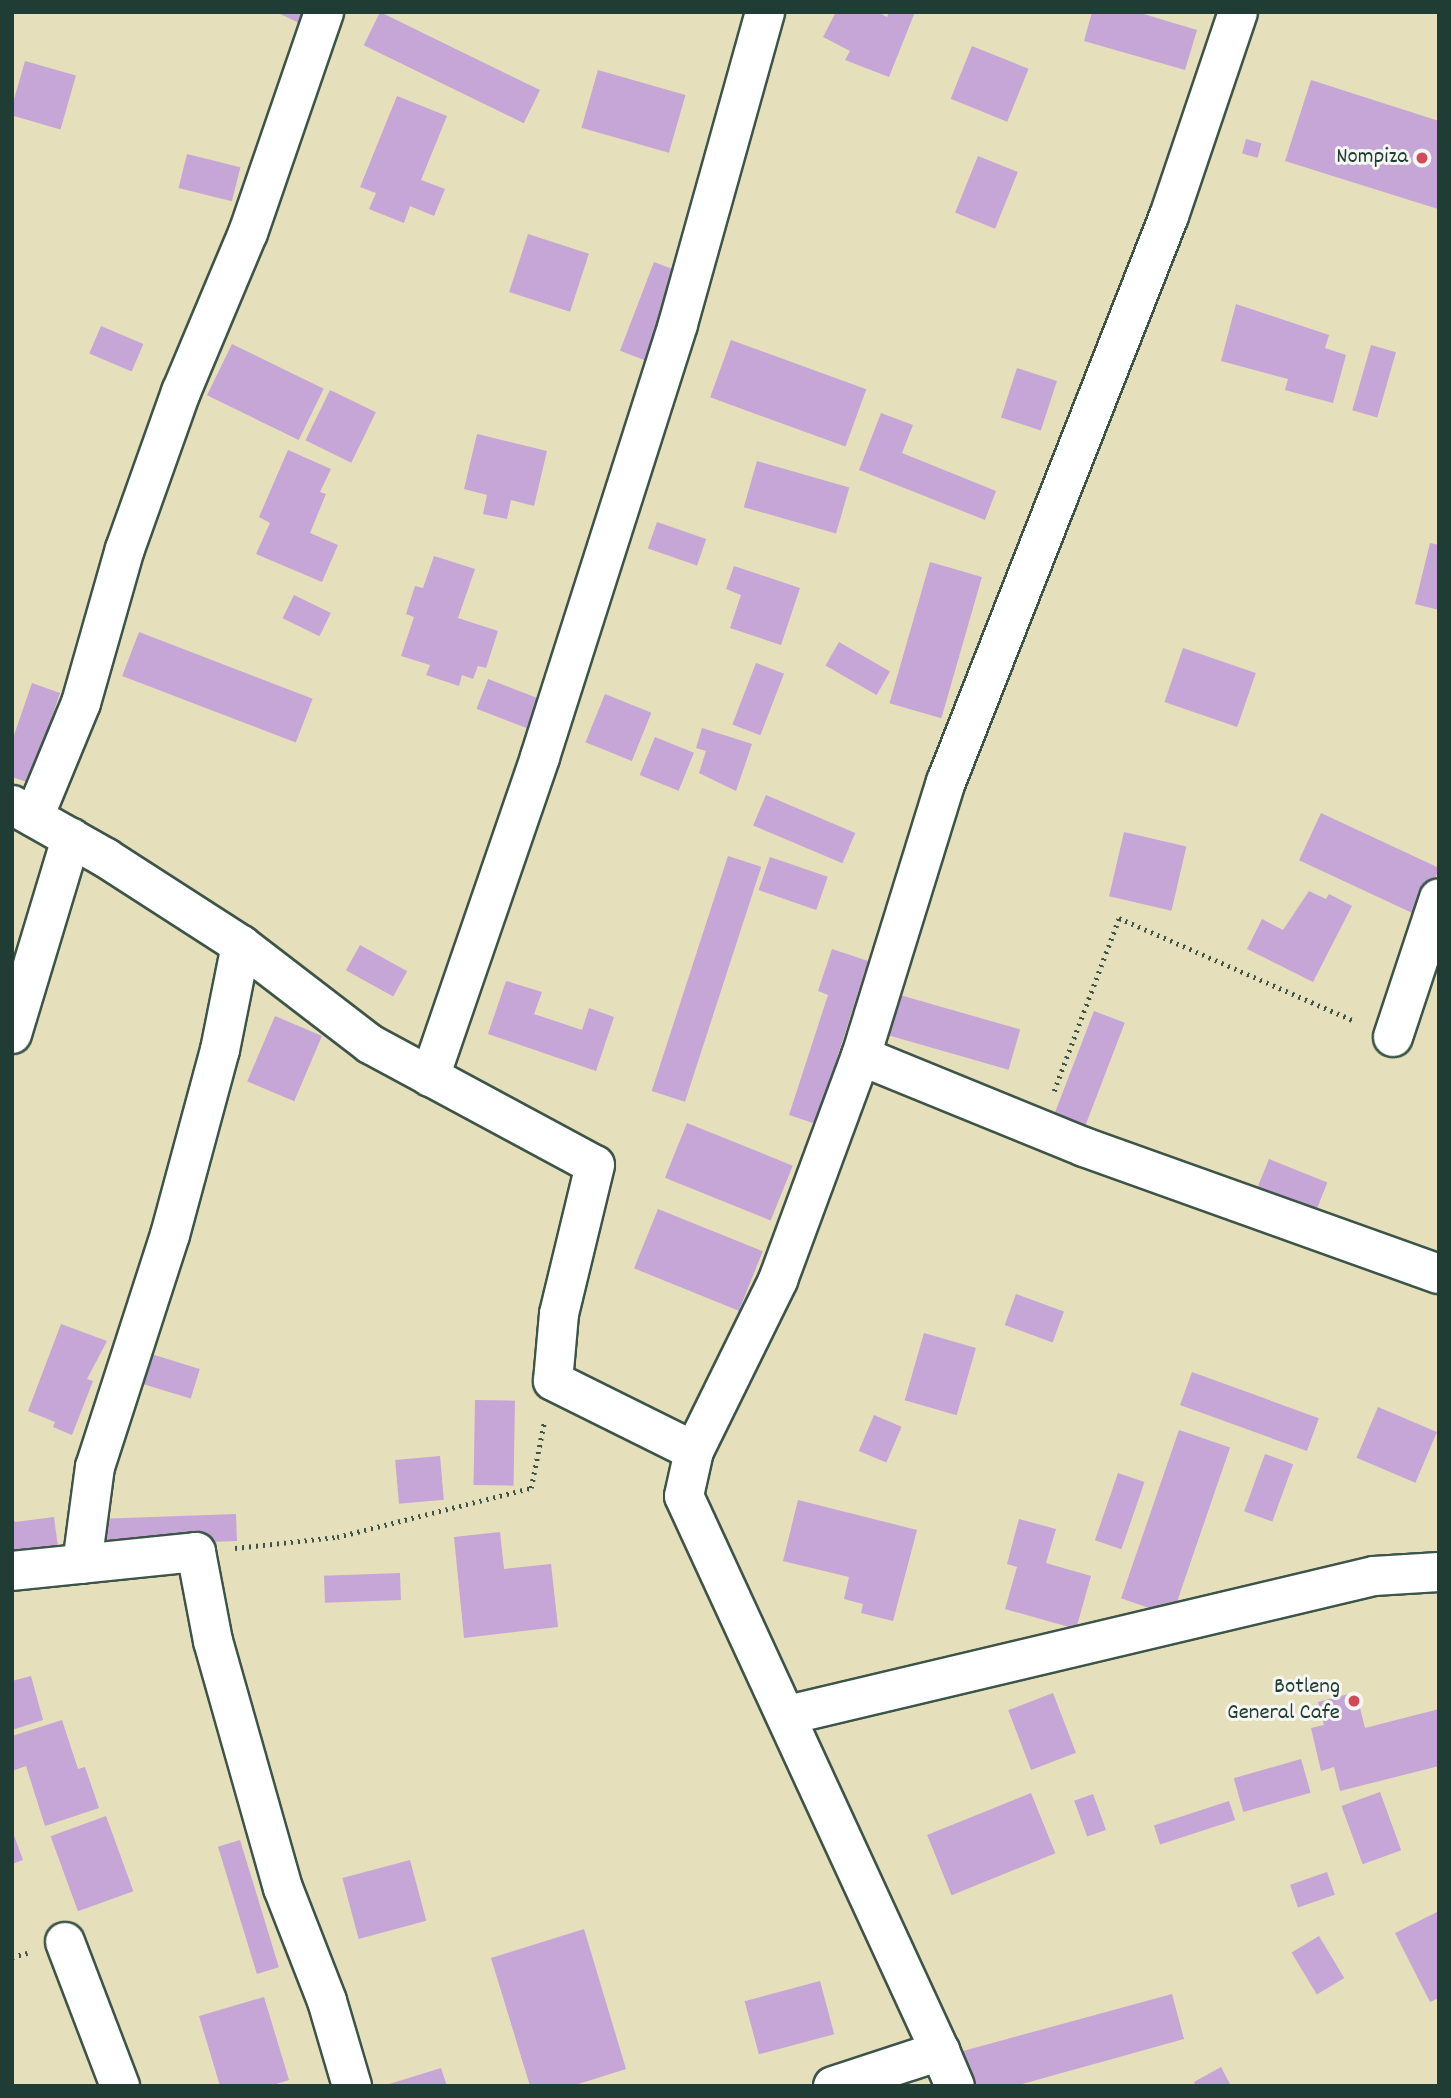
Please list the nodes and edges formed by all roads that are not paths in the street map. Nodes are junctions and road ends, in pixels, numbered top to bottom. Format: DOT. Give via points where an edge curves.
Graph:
graph roads {
  1 [pos="324,12"];
  2 [pos="765,12"];
  3 [pos="1238,12"];
  4 [pos="23,811"];
  5 [pos="71,838"];
  6 [pos="1439,898"];
  7 [pos="241,946"];
  8 [pos="12,1034"];
  9 [pos="1393,1037"];
  10 [pos="860,1056"];
  11 [pos="430,1077"];
  12 [pos="1439,1274"];
  13 [pos="694,1451"];
  14 [pos="82,1564"];
  15 [pos="12,1571"];
  16 [pos="1439,1572"];
  17 [pos="788,1715"];
  18 [pos="65,1942"];
  19 [pos="940,2051"];
  20 [pos="120,2086"];
  21 [pos="352,2086"];
  22 [pos="833,2086"];
  23 [pos="955,2086"];
  1 -- 4 [label="street" via="248,233 181,392 125,549 81,704"];
  2 -- 11 [label="street" via="678,324 540,757"];
  3 -- 10 [label="street" via="1169,215 946,782"];
  4 -- 5 [label="street"];
  5 -- 7 [label="street"];
  5 -- 8 [label="street"];
  6 -- 9 [label="street"];
  7 -- 11 [label="street" via="370,1044"];
  7 -- 14 [label="street" via="220,1050 170,1235 95,1467"];
  10 -- 12 [label="street" via="1040,1128"];
  10 -- 13 [label="street" via="778,1280"];
  11 -- 13 [label="street" via="595,1165 559,1314 553,1381"];
  13 -- 17 [label="street" via="684,1496"];
  14 -- 15 [label="street"];
  14 -- 21 [label="street" via="196,1552 213,1642 283,1888 327,2001"];
  16 -- 17 [label="street" via="1374,1576"];
  17 -- 19 [label="street"];
  18 -- 20 [label="street"];
  19 -- 22 [label="street"];
  19 -- 23 [label="street"];
}
